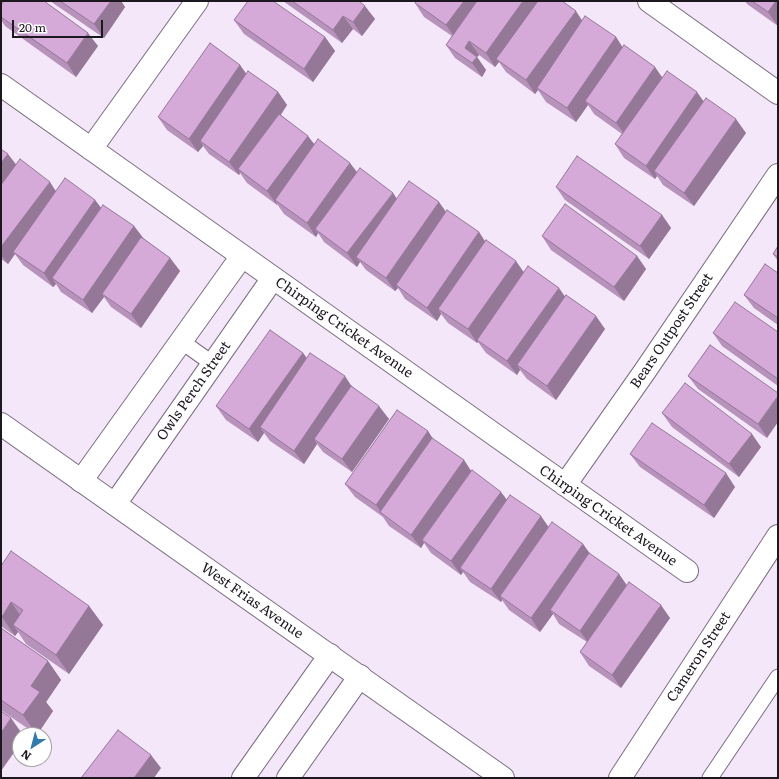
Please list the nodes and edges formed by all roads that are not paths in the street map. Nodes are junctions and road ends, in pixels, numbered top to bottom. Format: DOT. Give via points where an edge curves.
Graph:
graph roads {
  1 [pos="197,1"];
  2 [pos="649,1"];
  3 [pos="1,85"];
  4 [pos="778,93"];
  5 [pos="91,148"];
  6 [pos="778,176"];
  7 [pos="242,256"];
  8 [pos="274,278"];
  9 [pos="181,341"];
  10 [pos="213,364"];
  11 [pos="1,424"];
  12 [pos="81,481"];
  13 [pos="565,485"];
  14 [pos="115,504"];
  15 [pos="778,536"];
  16 [pos="687,571"];
  17 [pos="330,655"];
  18 [pos="360,676"];
  19 [pos="778,677"];
  20 [pos="243,778"];
  21 [pos="288,778"];
  22 [pos="503,778"];
  23 [pos="620,778"];
  24 [pos="710,778"];
  1 -- 5 [label="street"];
  2 -- 4 [label="street"];
  3 -- 5 [label="street, Chirping Cricket Avenue"];
  5 -- 7 [label="street, Chirping Cricket Avenue"];
  6 -- 13 [label="street, Bears Outpost Street"];
  7 -- 8 [label="street, Chirping Cricket Avenue"];
  7 -- 9 [label="street"];
  8 -- 10 [label="street, Owls Perch Street"];
  8 -- 13 [label="street, Chirping Cricket Avenue"];
  9 -- 10 [label="lane"];
  9 -- 12 [label="street"];
  10 -- 14 [label="street, Owls Perch Street"];
  11 -- 12 [label="street, West Frias Avenue"];
  12 -- 14 [label="street, West Frias Avenue"];
  13 -- 16 [label="street, Chirping Cricket Avenue"];
  14 -- 17 [label="street, West Frias Avenue"];
  15 -- 23 [label="street, Cameron Street"];
  17 -- 18 [label="street, West Frias Avenue"];
  17 -- 20 [label="street"];
  18 -- 21 [label="street"];
  18 -- 22 [label="street, West Frias Avenue"];
  19 -- 24 [label="lane"];
}
